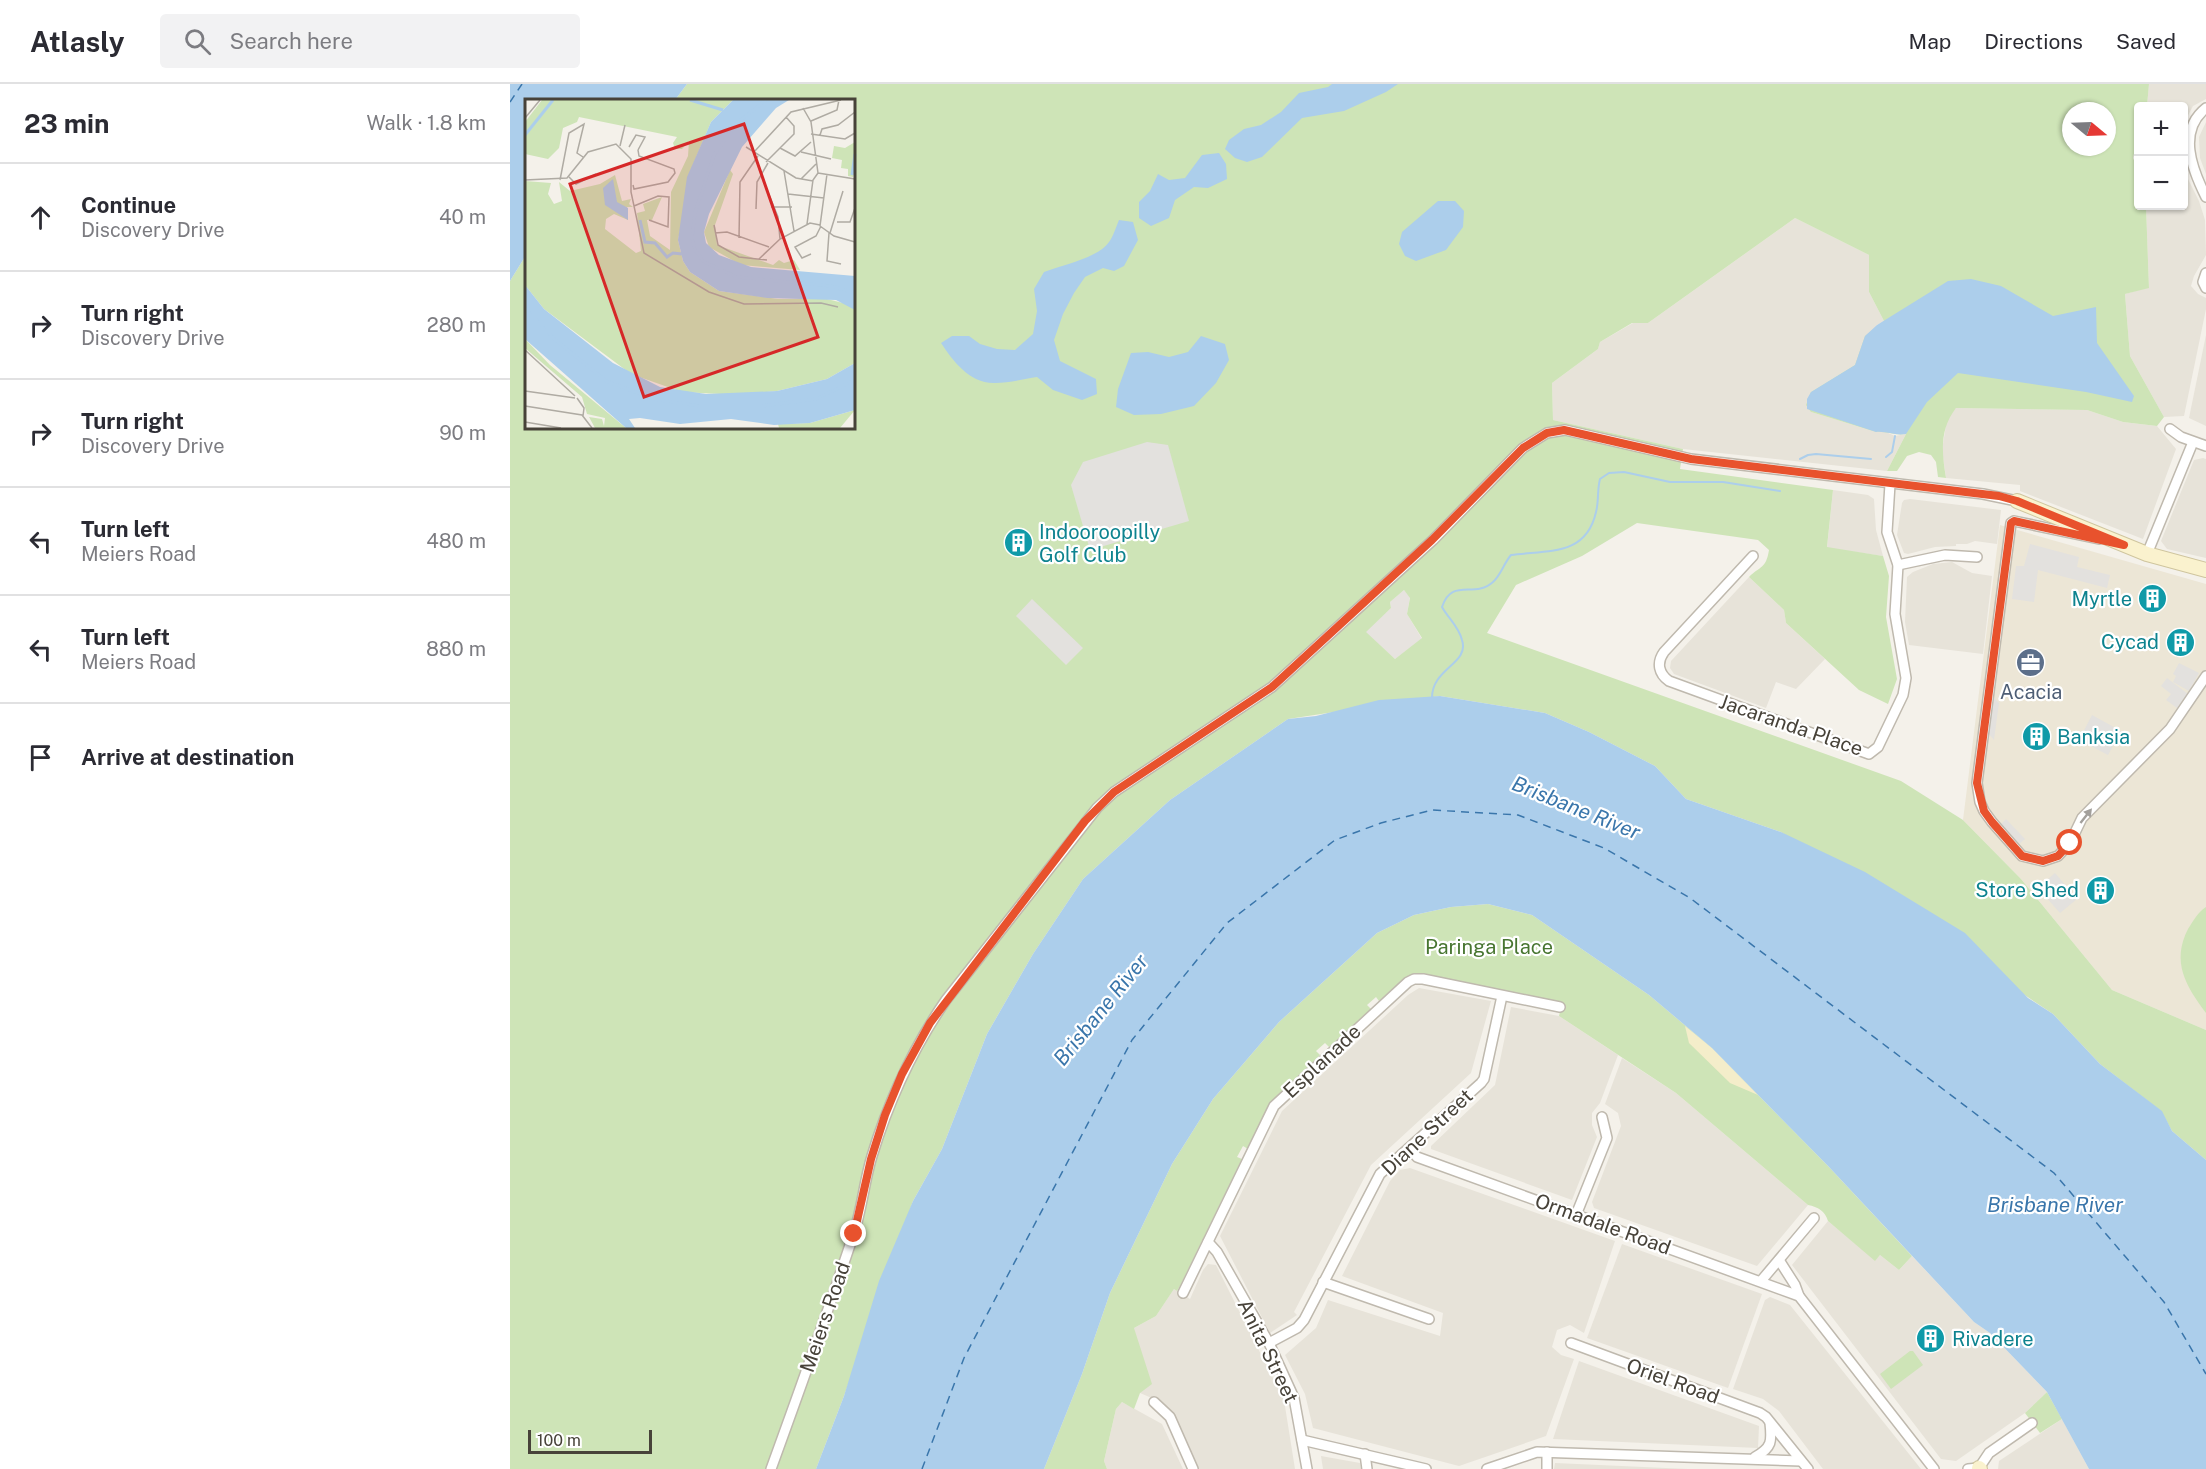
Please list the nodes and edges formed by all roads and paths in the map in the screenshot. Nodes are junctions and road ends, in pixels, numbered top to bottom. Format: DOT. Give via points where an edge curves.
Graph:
graph roads {
  1 [pos="2206,108"];
  2 [pos="2206,197"];
  3 [pos="2206,273"];
  4 [pos="2206,288"];
  5 [pos="2170,429"];
  6 [pos="2193,442"];
  7 [pos="2206,446"];
  8 [pos="1890,484"];
  9 [pos="2017,501"];
  10 [pos="2124,545"];
  11 [pos="2147,554"];
  12 [pos="1754,556"];
  13 [pos="1977,557"];
  14 [pos="1898,566"];
  15 [pos="2206,570"];
  16 [pos="2206,676"];
  17 [pos="1502,996"];
  18 [pos="1560,1007"];
  19 [pos="1602,1117"];
  20 [pos="1409,1148"];
  21 [pos="1576,1215"];
  22 [pos="1814,1218"];
  23 [pos="1208,1242"];
  24 [pos="1779,1260"];
  25 [pos="1761,1281"];
  26 [pos="1323,1282"];
  27 [pos="1183,1293"];
  28 [pos="1799,1296"];
  29 [pos="1430,1319"];
  30 [pos="1269,1343"];
  31 [pos="1572,1343"];
  32 [pos="1154,1402"];
  33 [pos="1770,1423"];
  34 [pos="2032,1423"];
  35 [pos="1302,1440"];
  36 [pos="1547,1452"];
  37 [pos="1365,1454"];
  38 [pos="1753,1459"];
  39 [pos="1801,1461"];
  40 [pos="1976,1468"];
  41 [pos="771,1469"];
  42 [pos="1193,1469"];
  43 [pos="1307,1469"];
  44 [pos="1367,1469"];
  45 [pos="1426,1469"];
  46 [pos="1487,1469"];
  47 [pos="1547,1469"];
  48 [pos="1808,1469"];
  49 [pos="1934,1469"];
  1 -- 2 [label="street" via="2192,126 2190,147 2194,172"];
  3 -- 4 [label="street"];
  5 -- 6 [label="street"];
  6 -- 7 [label="street"];
  6 -- 11 [label="street"];
  8 -- 9 [label="street, Meiers Road"];
  8 -- 14 [label="street, Jacaranda Place" via="1887,532"];
  8 -- 41 [label="street, Meiers Road" via="1691,459 1564,430 1547,433 1523,448 1432,540 1272,687 1114,792 1085,821 946,1000 902,1074 871,1159 854,1234"];
  9 -- 10 [label="street, Meiers Road"];
  10 -- 11 [label="street, Meiers Road"];
  10 -- 16 [label="street, one-way" via="2011,523 1977,783 1980,802 1992,822 2022,856 2043,861 2058,856 2070,843 2082,818 2170,729"];
  11 -- 15 [label="street, Meiers Road"];
  12 -- 14 [label="street, Jacaranda Place" via="1664,652 1660,672 1669,681 1869,754 1878,747 1906,686 1894,614"];
  13 -- 14 [label="street" via="1945,555"];
  17 -- 18 [label="street, Esplanade"];
  17 -- 20 [label="street, Diane Street" via="1484,1079"];
  17 -- 23 [label="street, Esplanade" via="1423,979 1414,979 1401,988 1274,1106"];
  19 -- 21 [label="street" via="1607,1138"];
  20 -- 21 [label="street, Ormadale Road" via="1417,1157"];
  20 -- 26 [label="street, Diane Street" via="1380,1174"];
  21 -- 25 [label="street, Ormadale Road"];
  22 -- 24 [label="street"];
  23 -- 27 [label="street, Esplanade"];
  23 -- 30 [label="street, Anita Street" via="1214,1246"];
  24 -- 25 [label="street"];
  24 -- 28 [label="street"];
  25 -- 28 [label="street, Ormadale Road"];
  26 -- 29 [label="street"];
  26 -- 30 [label="street, Diane Street" via="1297,1328"];
  28 -- 49 [label="street"];
  30 -- 35 [label="street, Anita Street" via="1294,1398"];
  31 -- 33 [label="street, Oriel Road" via="1760,1413"];
  32 -- 42 [label="street" via="1170,1417"];
  33 -- 38 [label="street" via="1770,1445"];
  33 -- 39 [label="street, Oriel Road"];
  34 -- 40 [label="street"];
  35 -- 37 [label="street"];
  35 -- 43 [label="street, Anita Street"];
  36 -- 38 [label="street"];
  36 -- 46 [label="street"];
  36 -- 47 [label="street"];
  37 -- 44 [label="street"];
  37 -- 45 [label="street"];
  38 -- 39 [label="street"];
  39 -- 48 [label="street, Oriel Road"];
}
